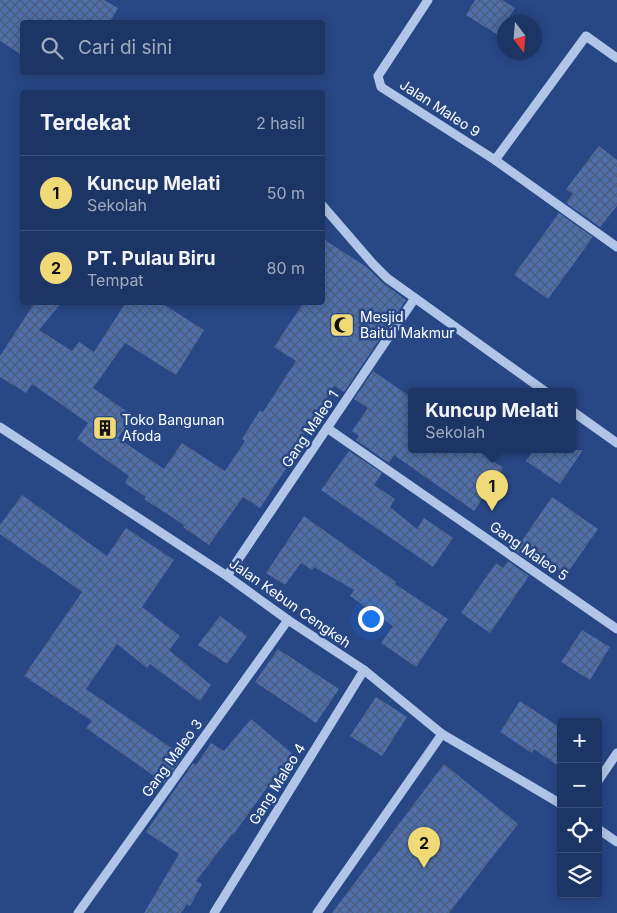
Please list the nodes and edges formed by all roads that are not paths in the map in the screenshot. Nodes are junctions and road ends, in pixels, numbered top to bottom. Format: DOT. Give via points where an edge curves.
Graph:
graph roads {
  1 [pos="428,0"];
  2 [pos="617,58"];
  3 [pos="495,160"];
  4 [pos="325,208"];
  5 [pos="617,248"];
  6 [pos="415,298"];
  7 [pos="540,388"];
  8 [pos="576,414"];
  9 [pos="0,427"];
  10 [pos="327,428"];
  11 [pos="617,444"];
  12 [pos="227,576"];
  13 [pos="288,620"];
  14 [pos="617,629"];
  15 [pos="364,670"];
  16 [pos="442,734"];
  17 [pos="617,753"];
  18 [pos="602,775"];
  19 [pos="557,802"];
  20 [pos="602,832"];
  21 [pos="617,842"];
  22 [pos="78,913"];
  23 [pos="214,913"];
  24 [pos="317,913"];
  1 -- 3 [label="street, Jalan Maleo 9" via="378,76 381,87"];
  2 -- 3 [label="street" via="586,36"];
  3 -- 5 [label="street, Jalan Maleo 9"];
  4 -- 6 [label="street" via="379,271"];
  6 -- 7 [label="street"];
  6 -- 10 [label="street, Gang Maleo 1"];
  8 -- 11 [label="street"];
  9 -- 12 [label="street, Jalan Kebun Cengkeh"];
  10 -- 12 [label="street, Gang Maleo 1"];
  10 -- 14 [label="street, Gang Maleo 5"];
  12 -- 13 [label="street, Jalan Kebun Cengkeh"];
  13 -- 15 [label="street, Jalan Kebun Cengkeh"];
  13 -- 22 [label="street, Gang Maleo 3"];
  15 -- 16 [label="street, Jalan Kebun Cengkeh"];
  15 -- 23 [label="street, Gang Maleo 4"];
  16 -- 19 [label="street, Jalan Kebun Cengkeh"];
  16 -- 24 [label="street"];
  17 -- 18 [label="street"];
  20 -- 21 [label="street"];
}
